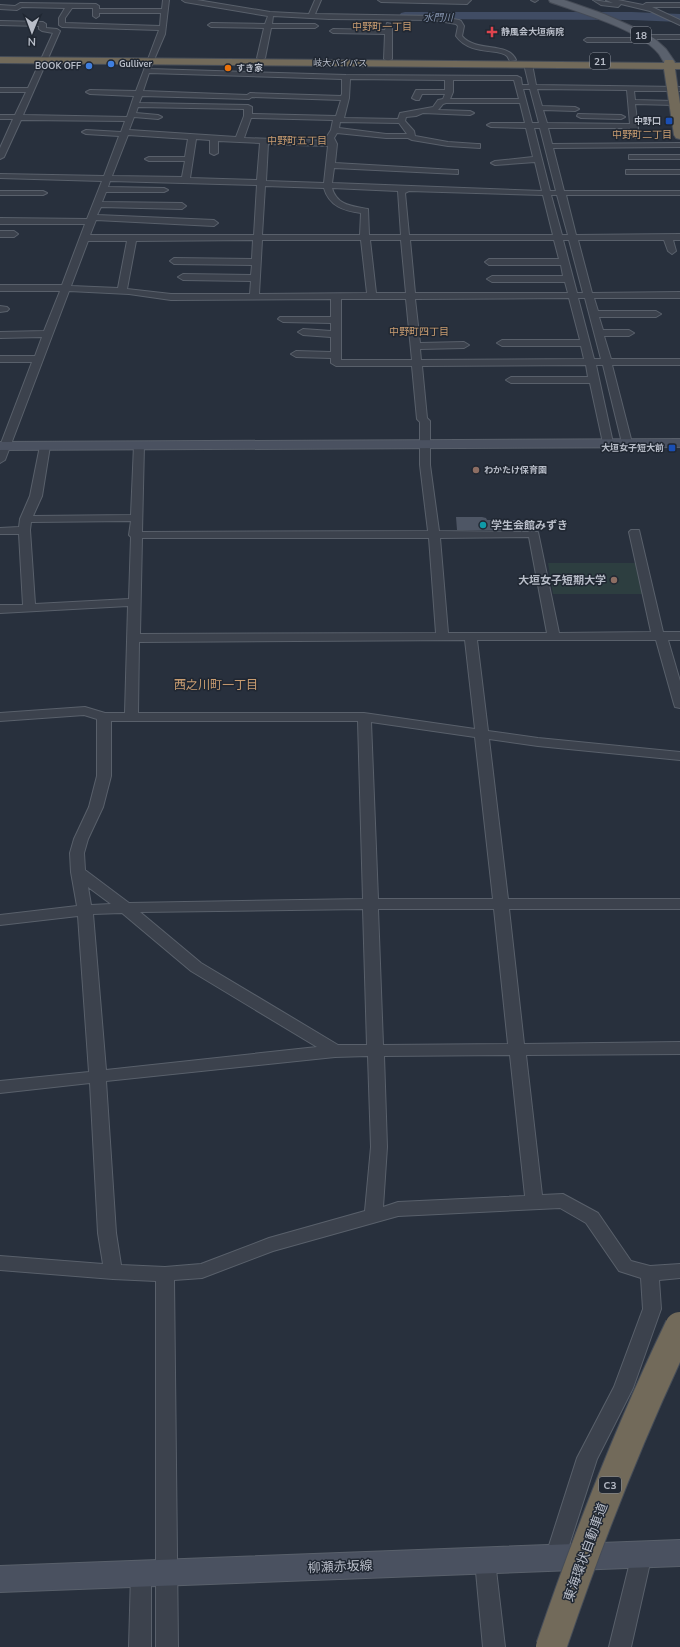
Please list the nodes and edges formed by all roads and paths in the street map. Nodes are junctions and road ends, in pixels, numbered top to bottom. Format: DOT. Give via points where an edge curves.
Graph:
graph roads {
  1 [pos="166,0"];
  2 [pos="185,0"];
  3 [pos="318,0"];
  4 [pos="381,0"];
  5 [pos="468,0"];
  6 [pos="554,0"];
  7 [pos="596,0"];
  8 [pos="609,0"];
  9 [pos="667,3"];
  10 [pos="632,4"];
  11 [pos="680,5"];
  12 [pos="70,6"];
  13 [pos="0,7"];
  14 [pos="277,7"];
  15 [pos="96,11"];
  16 [pos="165,11"];
  17 [pos="390,17"];
  18 [pos="219,19"];
  19 [pos="0,23"];
  20 [pos="269,23"];
  21 [pos="680,23"];
  22 [pos="211,25"];
  23 [pos="322,26"];
  24 [pos="94,27"];
  25 [pos="163,28"];
  26 [pos="333,31"];
  27 [pos="389,32"];
  28 [pos="237,33"];
  29 [pos="315,33"];
  30 [pos="680,37"];
  31 [pos="647,38"];
  32 [pos="588,40"];
  33 [pos="0,56"];
  34 [pos="45,58"];
  35 [pos="0,60"];
  36 [pos="261,60"];
  37 [pos="388,61"];
  38 [pos="150,63"];
  39 [pos="518,63"];
  40 [pos="675,64"];
  41 [pos="346,77"];
  42 [pos="385,78"];
  43 [pos="449,78"];
  44 [pos="517,78"];
  45 [pos="257,81"];
  46 [pos="384,86"];
  47 [pos="526,87"];
  48 [pos="630,88"];
  49 [pos="676,89"];
  50 [pos="0,90"];
  51 [pos="90,92"];
  52 [pos="449,92"];
  53 [pos="29,94"];
  54 [pos="139,94"];
  55 [pos="250,96"];
  56 [pos="0,97"];
  57 [pos="345,98"];
  58 [pos="416,98"];
  59 [pos="446,100"];
  60 [pos="523,101"];
  61 [pos="632,102"];
  62 [pos="674,103"];
  63 [pos="403,105"];
  64 [pos="248,107"];
  65 [pos="538,108"];
  66 [pos="576,109"];
  67 [pos="0,110"];
  68 [pos="131,110"];
  69 [pos="420,111"];
  70 [pos="470,113"];
  71 [pos="20,114"];
  72 [pos="248,116"];
  73 [pos="581,116"];
  74 [pos="0,117"];
  75 [pos="158,117"];
  76 [pos="633,117"];
  77 [pos="402,118"];
  78 [pos="339,119"];
  79 [pos="491,125"];
  80 [pos="538,126"];
  81 [pos="335,130"];
  82 [pos="634,130"];
  83 [pos="85,135"];
  84 [pos="123,135"];
  85 [pos="411,136"];
  86 [pos="680,136"];
  87 [pos="192,137"];
  88 [pos="214,139"];
  89 [pos="239,140"];
  90 [pos="264,142"];
  91 [pos="333,144"];
  92 [pos="680,145"];
  93 [pos="477,146"];
  94 [pos="637,146"];
  95 [pos="550,150"];
  96 [pos="214,153"];
  97 [pos="592,154"];
  98 [pos="632,156"];
  99 [pos="0,157"];
  100 [pos="680,157"];
  101 [pos="149,159"];
  102 [pos="189,159"];
  103 [pos="538,160"];
  104 [pos="495,163"];
  105 [pos="332,165"];
  106 [pos="455,172"];
  107 [pos="629,172"];
  108 [pos="680,172"];
  109 [pos="0,176"];
  110 [pos="107,178"];
  111 [pos="186,180"];
  112 [pos="412,182"];
  113 [pos="260,183"];
  114 [pos="328,185"];
  115 [pos="103,189"];
  116 [pos="164,190"];
  117 [pos="0,193"];
  118 [pos="43,193"];
  119 [pos="680,193"];
  120 [pos="554,194"];
  121 [pos="0,202"];
  122 [pos="20,202"];
  123 [pos="97,204"];
  124 [pos="182,206"];
  125 [pos="91,219"];
  126 [pos="0,221"];
  127 [pos="214,223"];
  128 [pos="0,234"];
  129 [pos="14,234"];
  130 [pos="565,237"];
  131 [pos="668,237"];
  132 [pos="680,237"];
  133 [pos="84,238"];
  134 [pos="132,238"];
  135 [pos="257,238"];
  136 [pos="366,238"];
  137 [pos="405,238"];
  138 [pos="672,251"];
  139 [pos="175,253"];
  140 [pos="256,262"];
  141 [pos="489,262"];
  142 [pos="564,262"];
  143 [pos="183,277"];
  144 [pos="255,278"];
  145 [pos="492,279"];
  146 [pos="569,279"];
  147 [pos="0,288"];
  148 [pos="65,288"];
  149 [pos="122,291"];
  150 [pos="680,295"];
  151 [pos="372,296"];
  152 [pos="411,296"];
  153 [pos="581,296"];
  154 [pos="254,297"];
  155 [pos="336,297"];
  156 [pos="593,314"];
  157 [pos="656,314"];
  158 [pos="283,319"];
  159 [pos="336,320"];
  160 [pos="303,332"];
  161 [pos="629,333"];
  162 [pos="48,334"];
  163 [pos="336,334"];
  164 [pos="599,334"];
  165 [pos="0,335"];
  166 [pos="502,343"];
  167 [pos="585,343"];
  168 [pos="464,345"];
  169 [pos="416,346"];
  170 [pos="296,354"];
  171 [pos="336,355"];
  172 [pos="0,359"];
  173 [pos="38,359"];
  174 [pos="418,362"];
  175 [pos="599,362"];
  176 [pos="680,362"];
  177 [pos="511,380"];
  178 [pos="594,380"];
  179 [pos="618,443"];
  180 [pos="680,443"];
  181 [pos="426,444"];
  182 [pos="3,446"];
  183 [pos="45,446"];
  184 [pos="139,446"];
  185 [pos="0,460"];
  186 [pos="136,518"];
  187 [pos="25,525"];
  188 [pos="0,530"];
  189 [pos="635,532"];
  190 [pos="434,534"];
  191 [pos="135,535"];
  192 [pos="134,602"];
  193 [pos="29,608"];
  194 [pos="0,609"];
  195 [pos="442,637"];
  196 [pos="554,637"];
  197 [pos="671,637"];
  198 [pos="134,638"];
  199 [pos="471,638"];
  200 [pos="680,704"];
  201 [pos="0,717"];
  202 [pos="104,717"];
  203 [pos="130,717"];
  204 [pos="364,717"];
  205 [pos="482,735"];
  206 [pos="680,756"];
  207 [pos="78,872"];
  208 [pos="369,904"];
  209 [pos="501,904"];
  210 [pos="680,904"];
  211 [pos="126,908"];
  212 [pos="85,910"];
  213 [pos="0,920"];
  214 [pos="680,1048"];
  215 [pos="375,1050"];
  216 [pos="517,1050"];
  217 [pos="334,1051"];
  218 [pos="98,1077"];
  219 [pos="0,1088"];
  220 [pos="534,1202"];
  221 [pos="372,1216"];
  222 [pos="0,1263"];
  223 [pos="680,1271"];
  224 [pos="113,1272"];
  225 [pos="650,1273"];
  226 [pos="165,1274"];
  227 [pos="680,1327"];
  228 [pos="680,1553"];
  229 [pos="642,1554"];
  230 [pos="555,1558"];
  231 [pos="485,1561"];
  232 [pos="154,1573"];
  233 [pos="0,1580"];
  234 [pos="140,1647"];
  235 [pos="167,1647"];
  236 [pos="494,1647"];
  237 [pos="551,1647"];
  238 [pos="620,1647"];
  1 -- 16 [label="street"];
  2 -- 20 [label="street"];
  3 -- 14 [label="street" via="313,12"];
  4 -- 5 [label="street"];
  6 -- 31 [label="main road, 18" via="601,17"];
  7 -- 10 [label="street" via="603,4"];
  8 -- 10 [label="street"];
  9 -- 10 [label="street"];
  9 -- 11 [label="street"];
  10 -- 21 [label="street" via="652,9"];
  12 -- 13 [label="street"];
  12 -- 15 [label="street" via="96,6"];
  12 -- 24 [label="street" via="62,18 62,25"];
  15 -- 16 [label="street"];
  15 -- 24 [label="street"];
  16 -- 25 [label="street"];
  17 -- 20 [label="street" via="329,17"];
  17 -- 27 [label="street"];
  17 -- 39 [label="street" via="434,18 459,22 461,40 468,44 506,52"];
  18 -- 20 [label="street"];
  19 -- 34 [label="street" via="43,24 44,30 57,31"];
  20 -- 22 [label="street"];
  20 -- 23 [label="street"];
  20 -- 28 [label="street"];
  20 -- 29 [label="street"];
  20 -- 36 [label="street"];
  24 -- 25 [label="street"];
  25 -- 38 [label="street"];
  26 -- 27 [label="street"];
  27 -- 37 [label="street"];
  30 -- 31 [label="street"];
  31 -- 32 [label="street"];
  31 -- 40 [label="main road, 18" via="663,50"];
  33 -- 34 [label="highway, 岐大バイパス / 21"];
  34 -- 35 [label="highway, 岐大バイパス / 21"];
  34 -- 38 [label="highway, 岐大バイパス / 21"];
  34 -- 53 [label="street"];
  36 -- 37 [label="highway, 岐大バイパス / 21"];
  36 -- 38 [label="highway, 岐大バイパス / 21"];
  36 -- 45 [label="street"];
  37 -- 39 [label="highway, 岐大バイパス / 21"];
  37 -- 42 [label="street"];
  38 -- 45 [label="street"];
  38 -- 54 [label="street"];
  39 -- 40 [label="highway, 岐大バイパス / 21"];
  39 -- 44 [label="street"];
  39 -- 47 [label="street"];
  40 -- 49 [label="highway"];
  41 -- 42 [label="street"];
  41 -- 45 [label="street"];
  41 -- 57 [label="street" via="342,88"];
  42 -- 43 [label="street"];
  42 -- 46 [label="street"];
  43 -- 44 [label="street"];
  43 -- 52 [label="street"];
  44 -- 47 [label="street"];
  45 -- 55 [label="street"];
  47 -- 48 [label="street"];
  47 -- 60 [label="street"];
  47 -- 65 [label="street"];
  48 -- 49 [label="street"];
  48 -- 61 [label="street"];
  49 -- 62 [label="highway"];
  50 -- 53 [label="street"];
  51 -- 54 [label="street"];
  52 -- 58 [label="street" via="419,92"];
  52 -- 59 [label="street"];
  53 -- 56 [label="street"];
  53 -- 71 [label="street"];
  54 -- 55 [label="street"];
  54 -- 68 [label="street"];
  55 -- 57 [label="street"];
  55 -- 64 [label="street"];
  57 -- 78 [label="street"];
  59 -- 60 [label="street"];
  59 -- 69 [label="street" via="435,109"];
  60 -- 80 [label="street"];
  61 -- 62 [label="street"];
  61 -- 76 [label="street"];
  62 -- 86 [label="highway"];
  63 -- 77 [label="street"];
  64 -- 68 [label="street"];
  64 -- 72 [label="street"];
  65 -- 66 [label="street"];
  65 -- 80 [label="street"];
  67 -- 71 [label="street"];
  68 -- 71 [label="street"];
  68 -- 75 [label="street"];
  68 -- 84 [label="street"];
  69 -- 70 [label="street"];
  69 -- 77 [label="street"];
  71 -- 74 [label="street"];
  71 -- 99 [label="street" via="11,126"];
  72 -- 78 [label="street"];
  72 -- 89 [label="street"];
  73 -- 76 [label="street"];
  76 -- 82 [label="street"];
  77 -- 78 [label="street"];
  77 -- 85 [label="street"];
  78 -- 81 [label="street" via="336,121"];
  79 -- 80 [label="street" via="512,123"];
  80 -- 82 [label="street"];
  80 -- 95 [label="street"];
  80 -- 103 [label="street"];
  81 -- 85 [label="street"];
  81 -- 91 [label="street" via="330,138"];
  82 -- 94 [label="street"];
  83 -- 84 [label="street"];
  84 -- 87 [label="street"];
  84 -- 110 [label="street"];
  85 -- 93 [label="street" via="448,144"];
  87 -- 88 [label="street"];
  87 -- 102 [label="street"];
  88 -- 89 [label="street"];
  88 -- 96 [label="street"];
  89 -- 90 [label="street"];
  90 -- 91 [label="street"];
  90 -- 113 [label="street"];
  91 -- 105 [label="street"];
  92 -- 94 [label="street"];
  94 -- 95 [label="street"];
  95 -- 97 [label="street"];
  95 -- 120 [label="street"];
  98 -- 100 [label="street"];
  101 -- 102 [label="street"];
  102 -- 111 [label="street"];
  103 -- 104 [label="street"];
  103 -- 120 [label="street"];
  105 -- 112 [label="street"];
  105 -- 114 [label="street"];
  106 -- 112 [label="street"];
  107 -- 108 [label="street"];
  109 -- 110 [label="street"];
  110 -- 111 [label="street"];
  110 -- 115 [label="street"];
  111 -- 113 [label="street"];
  112 -- 114 [label="street"];
  112 -- 120 [label="street"];
  112 -- 137 [label="street" via="402,192"];
  113 -- 114 [label="street"];
  113 -- 135 [label="street"];
  114 -- 136 [label="street" via="333,200 348,209 365,211"];
  115 -- 116 [label="street"];
  115 -- 123 [label="street"];
  117 -- 118 [label="street"];
  119 -- 120 [label="street"];
  120 -- 130 [label="street"];
  120 -- 130 [label="street"];
  121 -- 122 [label="street"];
  123 -- 124 [label="street"];
  123 -- 125 [label="street"];
  125 -- 126 [label="street"];
  125 -- 127 [label="street"];
  125 -- 133 [label="street"];
  128 -- 129 [label="street"];
  130 -- 131 [label="street"];
  130 -- 137 [label="street"];
  130 -- 142 [label="street"];
  130 -- 153 [label="street"];
  131 -- 132 [label="street"];
  131 -- 138 [label="street"];
  133 -- 134 [label="street"];
  133 -- 148 [label="street"];
  134 -- 139 [label="street"];
  134 -- 149 [label="street"];
  135 -- 136 [label="street"];
  135 -- 139 [label="street"];
  135 -- 140 [label="street"];
  136 -- 137 [label="street"];
  136 -- 151 [label="street"];
  137 -- 152 [label="street"];
  139 -- 140 [label="street"];
  140 -- 144 [label="street"];
  141 -- 142 [label="street"];
  142 -- 146 [label="street"];
  143 -- 144 [label="street"];
  144 -- 154 [label="street"];
  145 -- 146 [label="street"];
  146 -- 153 [label="street"];
  147 -- 148 [label="street"];
  148 -- 149 [label="street"];
  148 -- 162 [label="street"];
  149 -- 154 [label="street" via="172,297"];
  150 -- 153 [label="street"];
  151 -- 152 [label="street"];
  151 -- 155 [label="street"];
  152 -- 153 [label="street"];
  152 -- 169 [label="street"];
  153 -- 156 [label="street"];
  153 -- 167 [label="street"];
  154 -- 155 [label="street"];
  155 -- 159 [label="street"];
  156 -- 157 [label="street"];
  156 -- 164 [label="street"];
  158 -- 159 [label="street"];
  159 -- 163 [label="street"];
  160 -- 163 [label="street"];
  161 -- 164 [label="street"];
  162 -- 165 [label="street"];
  162 -- 173 [label="street"];
  163 -- 171 [label="street"];
  164 -- 175 [label="street"];
  166 -- 167 [label="street"];
  167 -- 175 [label="street"];
  168 -- 169 [label="street"];
  169 -- 174 [label="street"];
  170 -- 171 [label="street"];
  171 -- 174 [label="street" via="336,363"];
  172 -- 173 [label="street"];
  173 -- 182 [label="street"];
  174 -- 175 [label="street"];
  174 -- 181 [label="street"];
  175 -- 176 [label="street"];
  175 -- 178 [label="street"];
  175 -- 179 [label="street"];
  177 -- 178 [label="street"];
  178 -- 179 [label="street"];
  179 -- 180 [label="street"];
  179 -- 181 [label="street"];
  181 -- 184 [label="street"];
  181 -- 190 [label="street" via="425,465"];
  182 -- 183 [label="street"];
  182 -- 185 [label="street"];
  183 -- 184 [label="street"];
  183 -- 187 [label="street" via="36,496"];
  184 -- 186 [label="street"];
  186 -- 187 [label="street"];
  186 -- 191 [label="street"];
  187 -- 188 [label="street"];
  187 -- 193 [label="street"];
  189 -- 197 [label="street"];
  190 -- 191 [label="street"];
  190 -- 195 [label="street"];
  190 -- 196 [label="street" via="534,534"];
  191 -- 192 [label="street"];
  192 -- 193 [label="street"];
  192 -- 198 [label="street"];
  193 -- 194 [label="street"];
  195 -- 198 [label="street"];
  195 -- 199 [label="street"];
  196 -- 197 [label="street"];
  196 -- 199 [label="street"];
  197 -- 200 [label="street"];
  198 -- 203 [label="street"];
  199 -- 205 [label="street"];
  201 -- 202 [label="street" via="85,711"];
  202 -- 203 [label="street"];
  202 -- 207 [label="street" via="104,776 96,807 77,853"];
  203 -- 204 [label="street"];
  204 -- 205 [label="street"];
  204 -- 208 [label="street"];
  205 -- 206 [label="street"];
  205 -- 209 [label="street"];
  207 -- 211 [label="street"];
  207 -- 212 [label="street"];
  208 -- 209 [label="street"];
  208 -- 211 [label="street"];
  208 -- 215 [label="street"];
  209 -- 210 [label="street"];
  209 -- 216 [label="street"];
  211 -- 212 [label="street"];
  211 -- 217 [label="street" via="196,967"];
  212 -- 213 [label="street"];
  212 -- 218 [label="street"];
  214 -- 216 [label="street"];
  215 -- 216 [label="street"];
  215 -- 217 [label="street"];
  215 -- 221 [label="street" via="379,1147"];
  216 -- 220 [label="street"];
  217 -- 218 [label="street"];
  218 -- 219 [label="street"];
  218 -- 224 [label="street" via="107,1234"];
  220 -- 221 [label="street" via="398,1209"];
  220 -- 225 [label="street" via="563,1201 592,1218 625,1266"];
  221 -- 226 [label="street" via="269,1245 202,1271"];
  222 -- 224 [label="street"];
  223 -- 225 [label="street"];
  224 -- 226 [label="street"];
  225 -- 230 [label="street" via="652,1309 623,1388 587,1458"];
  226 -- 232 [label="street"];
  227 -- 237 [label="highway, 東海環状自動車道 / C3, bridge" via="617,1466"];
  228 -- 229 [label="street, 柳瀬赤坂線"];
  229 -- 230 [label="street, 柳瀬赤坂線"];
  229 -- 238 [label="street"];
  230 -- 231 [label="street, 柳瀬赤坂線"];
  231 -- 232 [label="street, 柳瀬赤坂線"];
  231 -- 236 [label="street"];
  232 -- 233 [label="street, 柳瀬赤坂線"];
  232 -- 234 [label="street"];
  232 -- 235 [label="street"];
}
